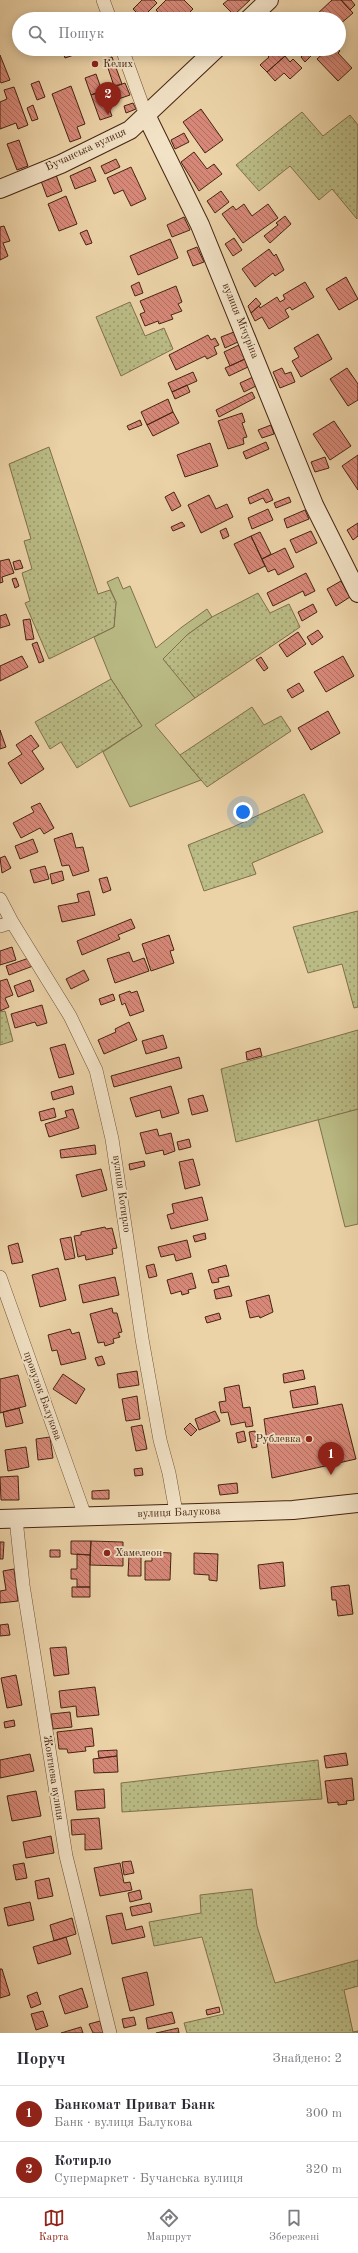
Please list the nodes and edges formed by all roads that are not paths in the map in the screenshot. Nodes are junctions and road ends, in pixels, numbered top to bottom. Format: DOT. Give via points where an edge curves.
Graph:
graph roads {
  1 [pos="103,0"];
  2 [pos="269,0"];
  3 [pos="107,12"];
  4 [pos="256,12"];
  5 [pos="125,56"];
  6 [pos="209,56"];
  7 [pos="146,116"];
  8 [pos="0,189"];
  9 [pos="358,593"];
  10 [pos="0,899"];
  11 [pos="6,924"];
  12 [pos="0,1277"];
  13 [pos="358,1503"];
  14 [pos="176,1512"];
  15 [pos="85,1516"];
  16 [pos="8,1519"];
  17 [pos="110,2033"];
  1 -- 3 [label="street"];
  2 -- 4 [label="street"];
  5 -- 7 [label="street, вулиця Мічуріна"];
  6 -- 7 [label="street, Бучанська вулиця"];
  7 -- 8 [label="street, Бучанська вулиця" via="130,130 112,139 61,164"];
  7 -- 9 [label="street, вулиця Мічуріна" via="200,225 314,506"];
  10 -- 11 [label="street, вулиця Котирло"];
  11 -- 14 [label="street, вулиця Котирло" via="70,1016 96,1070 112,1139 143,1347"];
  12 -- 15 [label="street, провулок Балукова"];
  13 -- 14 [label="street, вулиця Балукова" via="293,1510"];
  14 -- 15 [label="street, вулиця Балукова"];
  15 -- 16 [label="street, вулиця Балукова"];
  16 -- 17 [label="street, Жовтнева вулиця" via="23,1585 66,1856"];
}
